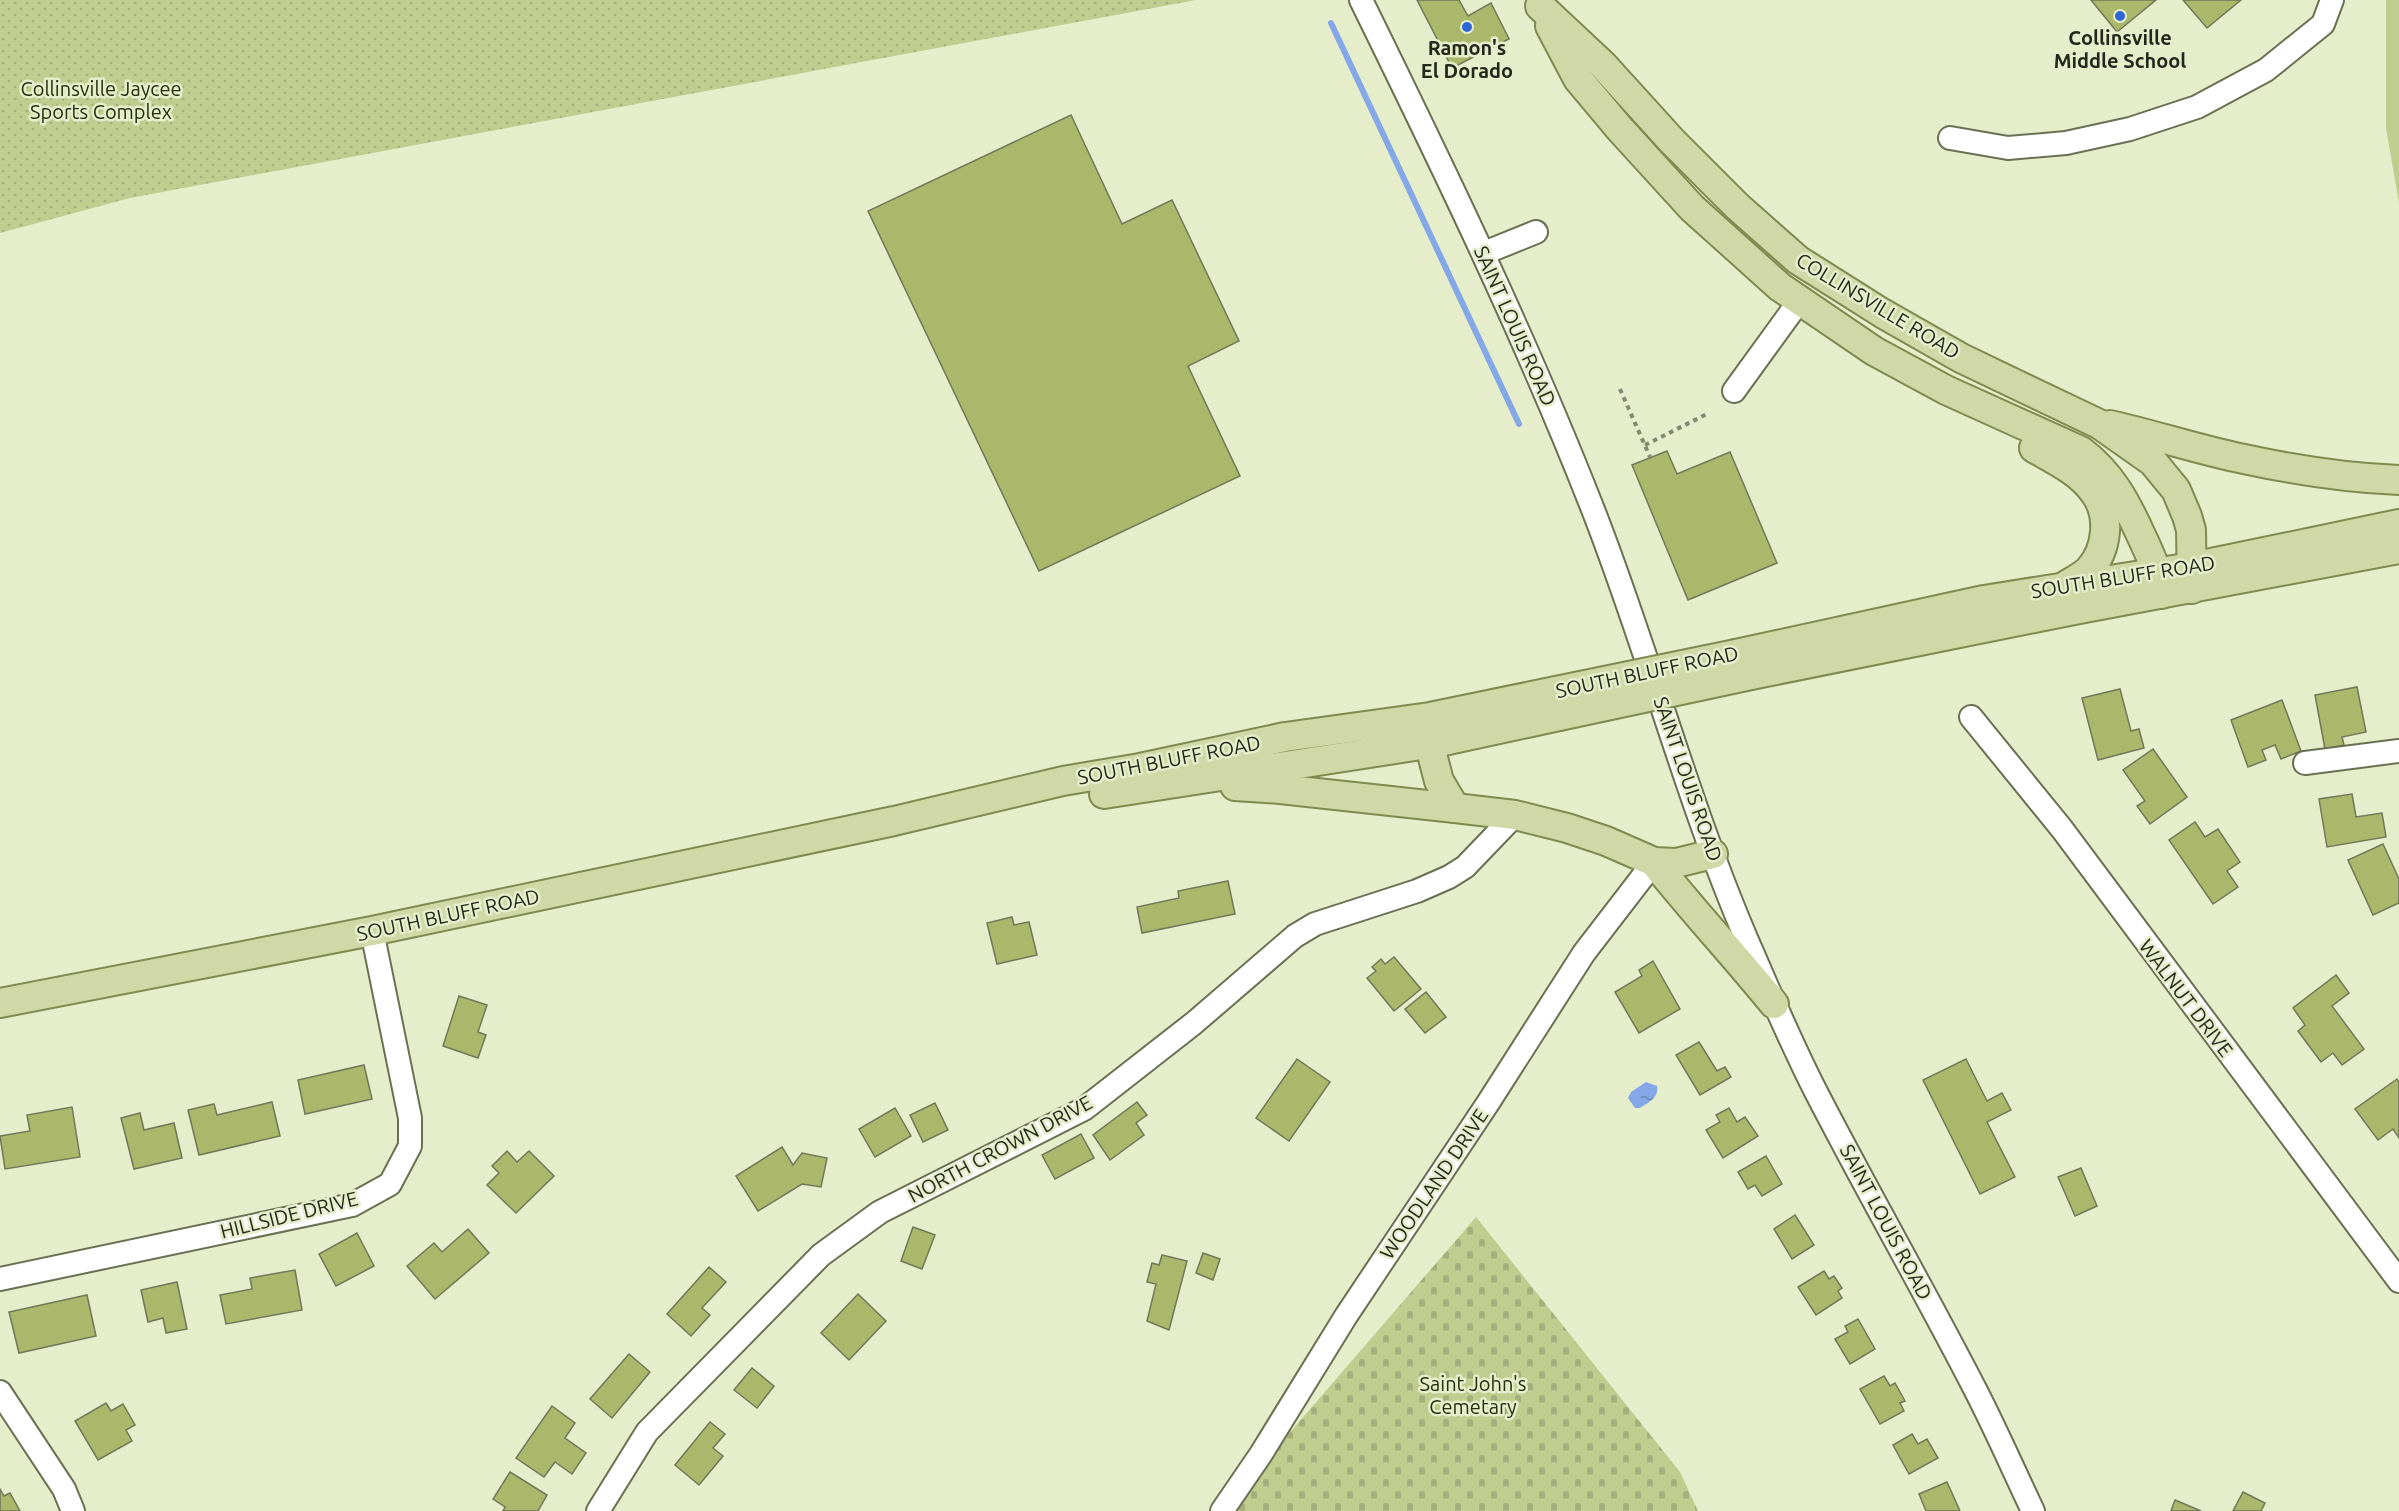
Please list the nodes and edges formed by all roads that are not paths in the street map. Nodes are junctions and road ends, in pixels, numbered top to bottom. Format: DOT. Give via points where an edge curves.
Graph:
graph roads {
  1 [pos="1361,0"];
  2 [pos="2332,0"];
  3 [pos="1538,3"];
  4 [pos="1950,138"];
  5 [pos="1536,232"];
  6 [pos="1484,253"];
  7 [pos="1819,273"];
  8 [pos="1800,300"];
  9 [pos="1946,390"];
  10 [pos="1734,391"];
  11 [pos="2090,420"];
  12 [pos="2399,480"];
  13 [pos="2399,524"];
  14 [pos="2399,549"];
  15 [pos="2192,578"];
  16 [pos="2160,583"];
  17 [pos="2064,586"];
  18 [pos="1744,665"];
  19 [pos="1971,717"];
  20 [pos="1432,730"];
  21 [pos="2399,751"];
  22 [pos="2305,763"];
  23 [pos="1167,784"];
  24 [pos="1455,808"];
  25 [pos="1515,815"];
  26 [pos="894,821"];
  27 [pos="1713,854"];
  28 [pos="1654,862"];
  29 [pos="372,931"];
  30 [pos="0,1003"];
  31 [pos="1774,1004"];
  32 [pos="0,1279"];
  33 [pos="2399,1281"];
  34 [pos="0,1392"];
  35 [pos="73,1511"];
  36 [pos="598,1511"];
  37 [pos="1222,1511"];
  38 [pos="2033,1511"];
  1 -- 6 [label="street, SAINT LOUIS ROAD"];
  2 -- 4 [label="street" via="2322,24 2266,70 2197,107 2066,144 2008,148"];
  3 -- 7 [label="main road, COLLINSVILLE ROAD" via="1603,65 1738,207 1798,260"];
  3 -- 8 [label="main road, COLLINSVILLE ROAD" via="1578,79 1619,128 1692,208 1780,287"];
  5 -- 6 [label="street"];
  6 -- 27 [label="street, SAINT LOUIS ROAD" via="1592,507"];
  7 -- 8 [label="main road"];
  7 -- 11 [label="main road, COLLINSVILLE ROAD" via="1961,358"];
  8 -- 9 [label="main road, COLLINSVILLE ROAD" via="1874,351"];
  8 -- 10 [label="street"];
  9 -- 16 [label="main road, COLLINSVILLE ROAD" via="2081,451 2098,464 2124,499"];
  9 -- 17 [label="main road" via="1975,422 2068,467 2094,492 2106,516 2105,534 2088,570"];
  11 -- 12 [label="main road" via="2308,472"];
  11 -- 15 [label="main road, COLLINSVILLE ROAD" via="2153,462 2176,490 2189,523"];
  13 -- 15 [label="main road, SOUTH BLUFF ROAD"];
  14 -- 15 [label="main road, SOUTH BLUFF ROAD"];
  15 -- 16 [label="main road, SOUTH BLUFF ROAD"];
  16 -- 17 [label="main road, SOUTH BLUFF ROAD"];
  16 -- 18 [label="main road, SOUTH BLUFF ROAD"];
  17 -- 18 [label="main road, SOUTH BLUFF ROAD" via="1984,600"];
  18 -- 20 [label="main road, SOUTH BLUFF ROAD, bridge"];
  19 -- 33 [label="street, WALNUT DRIVE" via="2055,820"];
  20 -- 23 [label="main road, SOUTH BLUFF ROAD"];
  20 -- 24 [label="main road" via="1439,781"];
  20 -- 26 [label="main road, SOUTH BLUFF ROAD" via="1285,737 1063,781"];
  21 -- 22 [label="street"];
  23 -- 24 [label="main road" via="1280,789"];
  23 -- 26 [label="main road, SOUTH BLUFF ROAD" via="983,815"];
  24 -- 25 [label="main road"];
  25 -- 28 [label="main road" via="1606,841"];
  25 -- 36 [label="street, NORTH CROWN DRIVE" via="1465,867 1449,877 1316,924 1295,936 1194,1023 1084,1109 880,1212 822,1255 647,1432"];
  26 -- 29 [label="main road, SOUTH BLUFF ROAD"];
  27 -- 28 [label="main road" via="1676,863"];
  27 -- 31 [label="street, SAINT LOUIS ROAD"];
  28 -- 31 [label="main road"];
  28 -- 37 [label="street, WOODLAND DRIVE" via="1584,953"];
  29 -- 30 [label="main road, SOUTH BLUFF ROAD"];
  29 -- 32 [label="street, HILLSIDE DRIVE" via="410,1118 410,1146 390,1184 352,1204"];
  31 -- 38 [label="street, SAINT LOUIS ROAD" via="1813,1087 1977,1393"];
  34 -- 35 [label="street" via="64,1489"];
}
